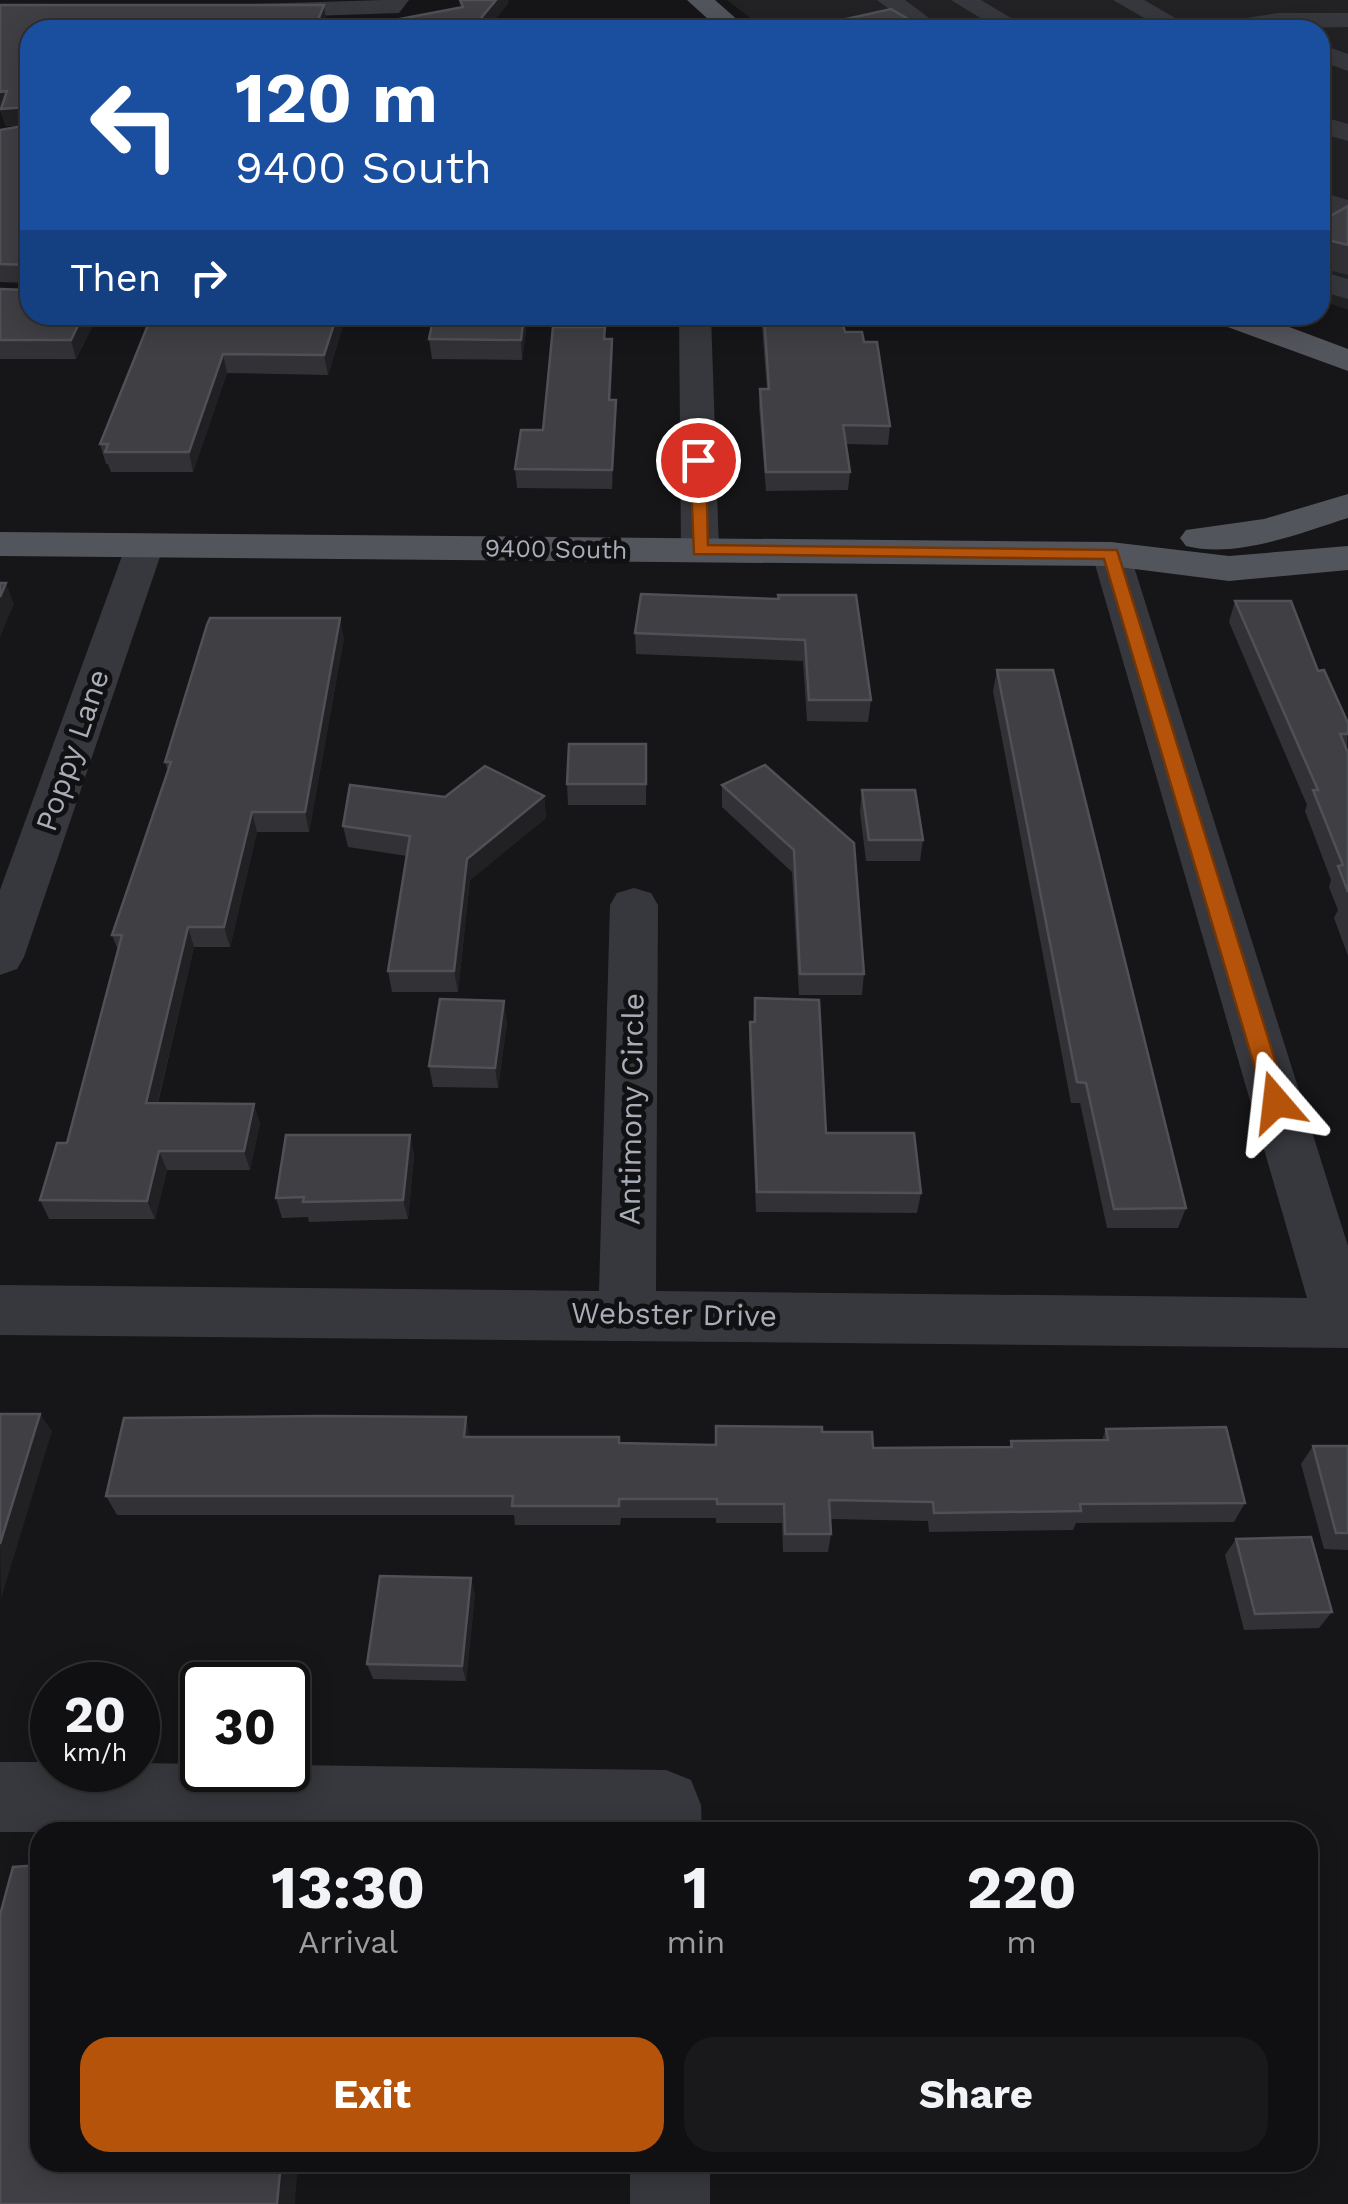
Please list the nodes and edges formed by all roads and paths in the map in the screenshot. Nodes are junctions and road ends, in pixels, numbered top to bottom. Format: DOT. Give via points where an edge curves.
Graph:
graph roads {
  1 [pos="700,0"];
  2 [pos="888,0"];
  3 [pos="963,0"];
  4 [pos="1124,0"];
  5 [pos="394,4"];
  6 [pos="218,11"];
  7 [pos="724,20"];
  8 [pos="918,20"];
  9 [pos="1000,20"];
  10 [pos="1164,20"];
  11 [pos="695,325"];
  12 [pos="1253,325"];
  13 [pos="1348,361"];
  14 [pos="1348,506"];
  15 [pos="0,544"];
  16 [pos="145,545"];
  17 [pos="700,550"];
  18 [pos="1111,554"];
  19 [pos="1348,558"];
  20 [pos="634,905"];
  21 [pos="0,957"];
  22 [pos="0,1310"];
  23 [pos="627,1314"];
  24 [pos="1346,1323"];
  25 [pos="0,1797"];
  26 [pos="666,1822"];
  27 [pos="670,2172"];
  28 [pos="670,2204"];
  1 -- 7 [label="main road"];
  2 -- 8 [label="street"];
  3 -- 9 [label="street"];
  4 -- 10 [label="street"];
  5 -- 6 [label="street"];
  11 -- 17 [label="street"];
  12 -- 13 [label="main road"];
  14 -- 18 [label="main road, 9400 South" via="1268,530 1168,539"];
  15 -- 16 [label="main road, 9400 South"];
  16 -- 17 [label="main road, 9400 South"];
  16 -- 21 [label="street, Poppy Lane"];
  17 -- 18 [label="main road, 9400 South"];
  18 -- 19 [label="main road, 9400 South" via="1175,569"];
  18 -- 24 [label="street"];
  20 -- 23 [label="street, Antimony Circle"];
  22 -- 23 [label="street, Webster Drive"];
  23 -- 24 [label="street, Webster Drive"];
  25 -- 26 [label="street" via="666,1805"];
  27 -- 28 [label="street"];
}
